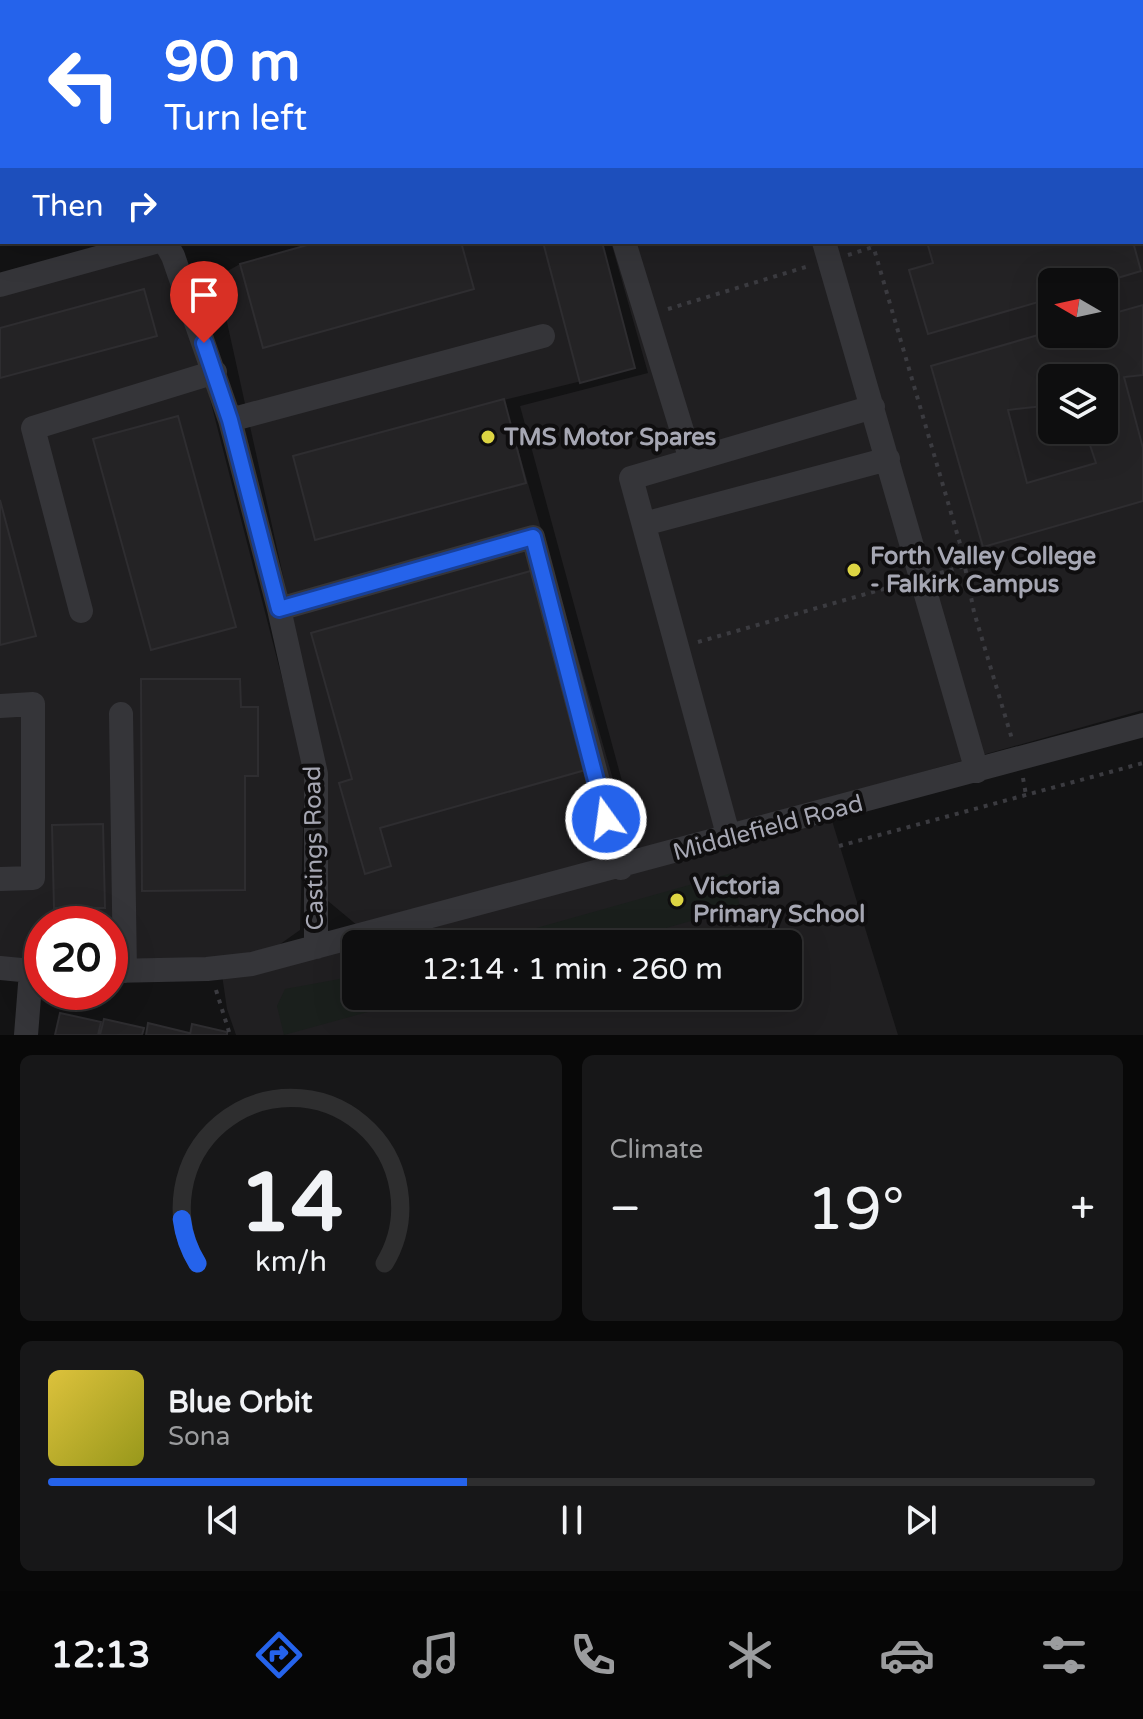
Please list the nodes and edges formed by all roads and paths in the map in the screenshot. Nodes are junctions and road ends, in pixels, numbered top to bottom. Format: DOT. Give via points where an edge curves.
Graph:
graph roads {
  1 [pos="148,244"];
  2 [pos="166,244"];
  3 [pos="625,244"];
  4 [pos="873,244"];
  5 [pos="826,251"];
  6 [pos="0,285"];
  7 [pos="646,315"];
  8 [pos="543,336"];
  9 [pos="215,372"];
  10 [pos="873,407"];
  11 [pos="230,420"];
  12 [pos="888,459"];
  13 [pos="691,460"];
  14 [pos="644,524"];
  15 [pos="965,566"];
  16 [pos="923,578"];
  17 [pos="279,609"];
  18 [pos="81,611"];
  19 [pos="677,648"];
  20 [pos="0,706"];
  21 [pos="121,714"];
  22 [pos="1143,725"];
  23 [pos="1018,759"];
  24 [pos="1143,763"];
  25 [pos="977,771"];
  26 [pos="1026,795"];
  27 [pos="729,838"];
  28 [pos="839,846"];
  29 [pos="621,868"];
  30 [pos="0,879"];
  31 [pos="119,906"];
  32 [pos="316,947"];
  33 [pos="0,968"];
  34 [pos="207,969"];
  35 [pos="24,971"];
  36 [pos="128,971"];
  37 [pos="30,1010"];
  38 [pos="26,1035"];
  39 [pos="230,1035"];
  1 -- 6 [label="street"];
  2 -- 9 [label="street, Castings Road"];
  3 -- 7 [label="street"];
  4 -- 5 [label="path"];
  4 -- 15 [label="path"];
  5 -- 7 [label="path"];
  5 -- 10 [label="street"];
  7 -- 13 [label="street"];
  8 -- 11 [label="street"];
  9 -- 11 [label="street, Castings Road"];
  9 -- 18 [label="street" via="33,428"];
  10 -- 12 [label="street"];
  10 -- 13 [label="street"];
  11 -- 17 [label="street, Castings Road"];
  12 -- 14 [label="street"];
  12 -- 16 [label="street"];
  13 -- 14 [label="street" via="631,478"];
  14 -- 19 [label="street"];
  15 -- 16 [label="path"];
  15 -- 23 [label="path"];
  16 -- 19 [label="path"];
  16 -- 25 [label="street"];
  17 -- 29 [label="street" via="533,537"];
  17 -- 32 [label="street, Castings Road" via="316,774"];
  19 -- 27 [label="street"];
  20 -- 30 [label="street" via="33,704 33,878"];
  21 -- 31 [label="street"];
  22 -- 23 [label="street, Middlefield Road"];
  23 -- 25 [label="street, Middlefield Road"];
  23 -- 26 [label="path"];
  24 -- 26 [label="path"];
  25 -- 27 [label="street, Middlefield Road"];
  26 -- 28 [label="path"];
  27 -- 29 [label="street, Middlefield Road"];
  29 -- 32 [label="street, Middlefield Road"];
  32 -- 34 [label="street, Middlefield Road" via="252,964"];
  33 -- 35 [label="street"];
  34 -- 36 [label="street, Middlefield Road"];
  34 -- 39 [label="path"];
  37 -- 38 [label="street"];
}
